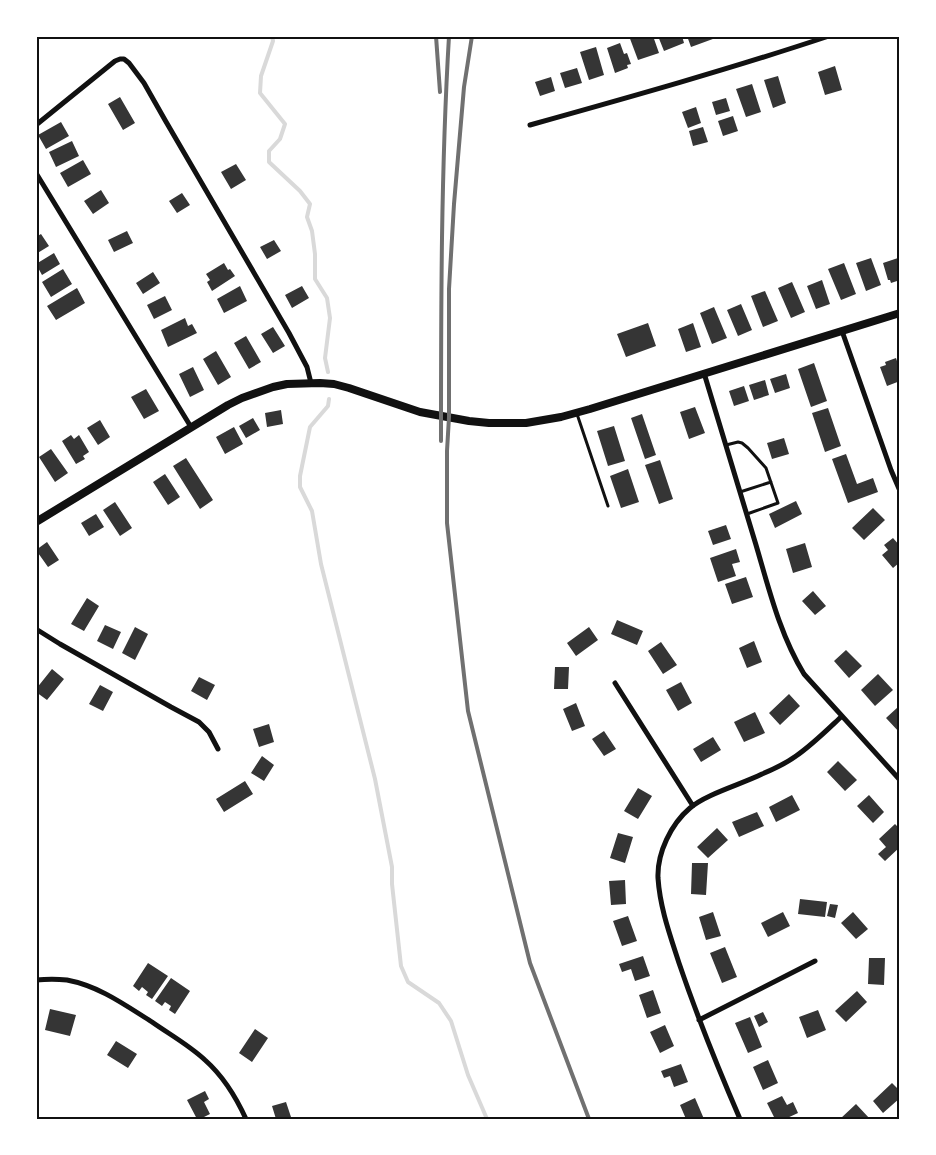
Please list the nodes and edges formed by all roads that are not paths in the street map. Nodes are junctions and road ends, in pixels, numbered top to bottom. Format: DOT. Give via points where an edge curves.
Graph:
graph roads {
  1 [pos="829,36"];
  2 [pos="36,125"];
  3 [pos="530,125"];
  4 [pos="36,173"];
  5 [pos="900,313"];
  6 [pos="842,331"];
  7 [pos="704,373"];
  8 [pos="312,383"];
  9 [pos="577,413"];
  10 [pos="191,427"];
  11 [pos="726,445"];
  12 [pos="771,482"];
  13 [pos="900,491"];
  14 [pos="740,492"];
  15 [pos="608,506"];
  16 [pos="747,514"];
  17 [pos="36,522"];
  18 [pos="36,629"];
  19 [pos="615,683"];
  20 [pos="842,716"];
  21 [pos="218,749"];
  22 [pos="900,780"];
  23 [pos="693,806"];
  24 [pos="815,961"];
  25 [pos="36,980"];
  26 [pos="699,1020"];
  27 [pos="246,1119"];
  28 [pos="740,1119"];
  1 -- 3 [label="street" via="658,90"];
  2 -- 8 [label="street" via="116,61 124,59 129,63 144,83 290,333"];
  4 -- 10 [label="street"];
  5 -- 6 [label="street"];
  6 -- 7 [label="street"];
  6 -- 13 [label="street"];
  7 -- 9 [label="street"];
  7 -- 11 [label="street"];
  8 -- 9 [label="street" via="334,384 420,412 469,421 526,423"];
  8 -- 10 [label="street" via="261,390"];
  9 -- 15 [label="lane"];
  10 -- 17 [label="street"];
  11 -- 12 [label="lane" via="742,443 766,468"];
  11 -- 14 [label="street"];
  12 -- 14 [label="lane"];
  12 -- 16 [label="lane" via="778,503"];
  14 -- 16 [label="street"];
  16 -- 20 [label="street" via="792,652 804,674"];
  18 -- 21 [label="street" via="199,722"];
  19 -- 23 [label="street"];
  20 -- 22 [label="street"];
  20 -- 23 [label="street" via="784,764"];
  23 -- 26 [label="street" via="668,836 658,877 668,930"];
  24 -- 26 [label="street"];
  25 -- 27 [label="street" via="66,980 99,990 192,1049 228,1086"];
  26 -- 28 [label="street"];
}
